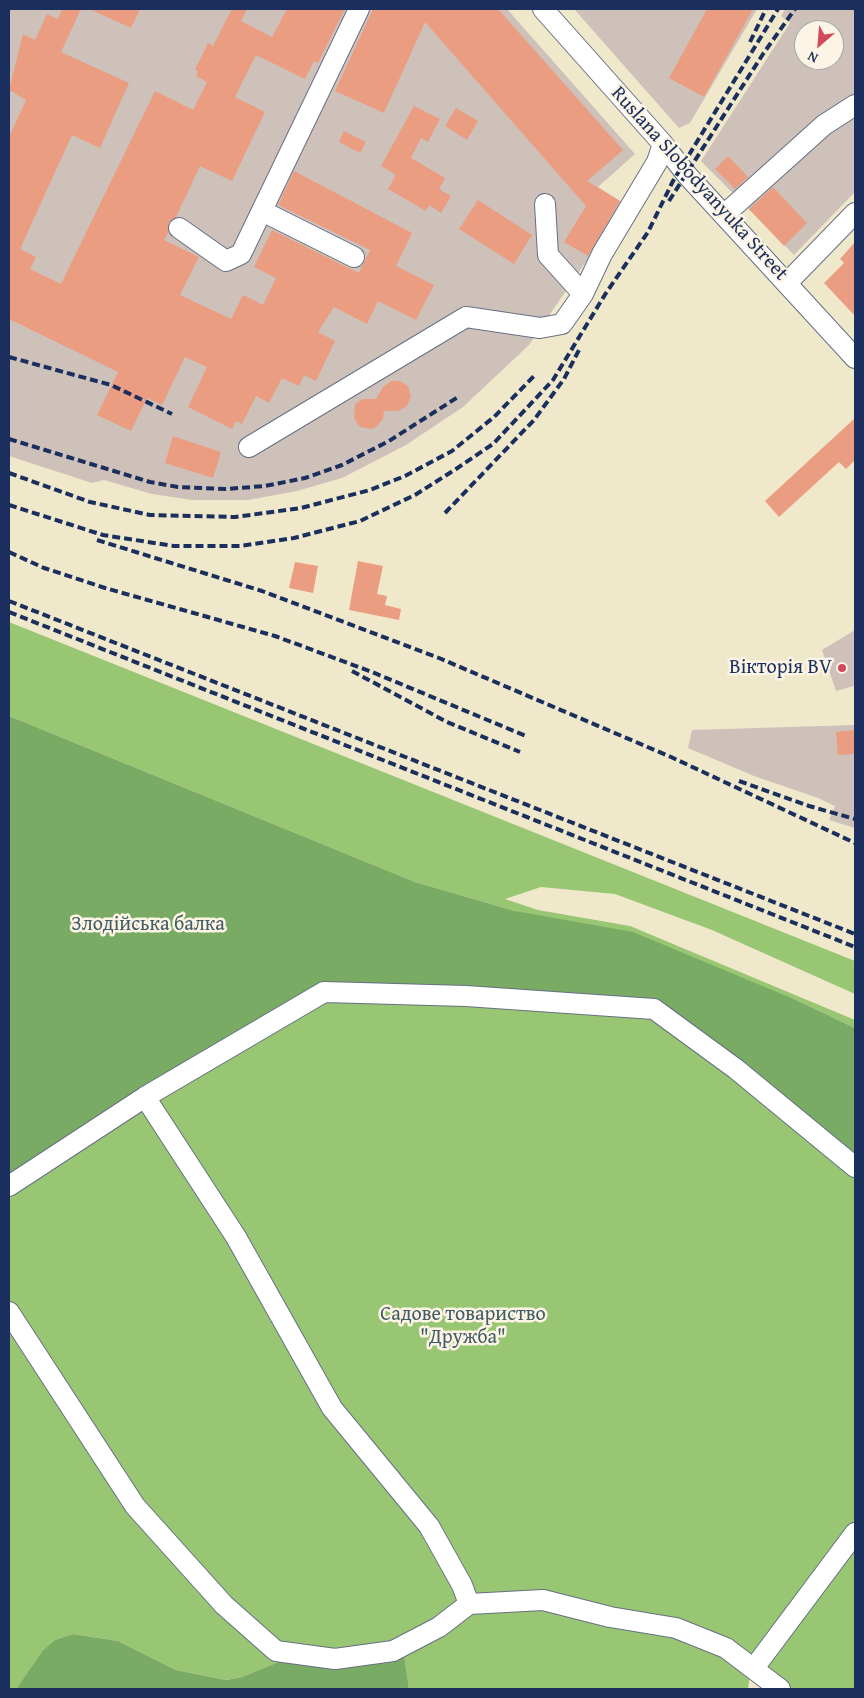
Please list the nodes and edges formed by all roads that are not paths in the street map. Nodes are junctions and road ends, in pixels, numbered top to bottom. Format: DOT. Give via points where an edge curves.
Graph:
graph roads {
  1 [pos="359,9"];
  2 [pos="543,9"];
  3 [pos="855,105"];
  4 [pos="663,144"];
  5 [pos="545,204"];
  6 [pos="262,211"];
  7 [pos="855,213"];
  8 [pos="724,215"];
  9 [pos="179,228"];
  10 [pos="354,256"];
  11 [pos="787,283"];
  12 [pos="583,294"];
  13 [pos="855,358"];
  14 [pos="248,447"];
  15 [pos="144,1097"];
  16 [pos="855,1168"];
  17 [pos="9,1186"];
  18 [pos="9,1312"];
  19 [pos="855,1533"];
  20 [pos="469,1604"];
  21 [pos="754,1668"];
  22 [pos="780,1689"];
  1 -- 6 [label="street"];
  2 -- 4 [label="street, Ruslana Slobodyanyuka Street"];
  3 -- 8 [label="street" via="824,125"];
  4 -- 8 [label="street, Ruslana Slobodyanyuka Street"];
  4 -- 12 [label="street" via="657,162 602,254"];
  5 -- 12 [label="street" via="548,255"];
  6 -- 9 [label="street" via="240,254 226,261"];
  6 -- 10 [label="street"];
  7 -- 11 [label="street"];
  8 -- 11 [label="street, Ruslana Slobodyanyuka Street"];
  11 -- 13 [label="street, Ruslana Slobodyanyuka Street"];
  12 -- 14 [label="street" via="562,324 540,328 466,317"];
  15 -- 16 [label="street" via="324,992 466,996 654,1009 736,1069"];
  15 -- 17 [label="street"];
  15 -- 20 [label="street" via="236,1237 332,1408 429,1526"];
  18 -- 20 [label="street" via="135,1506 224,1605 276,1651 335,1659 393,1651 439,1627"];
  19 -- 21 [label="street"];
  20 -- 21 [label="street" via="543,1600 610,1617 676,1628 726,1648"];
  21 -- 22 [label="street"];
}
